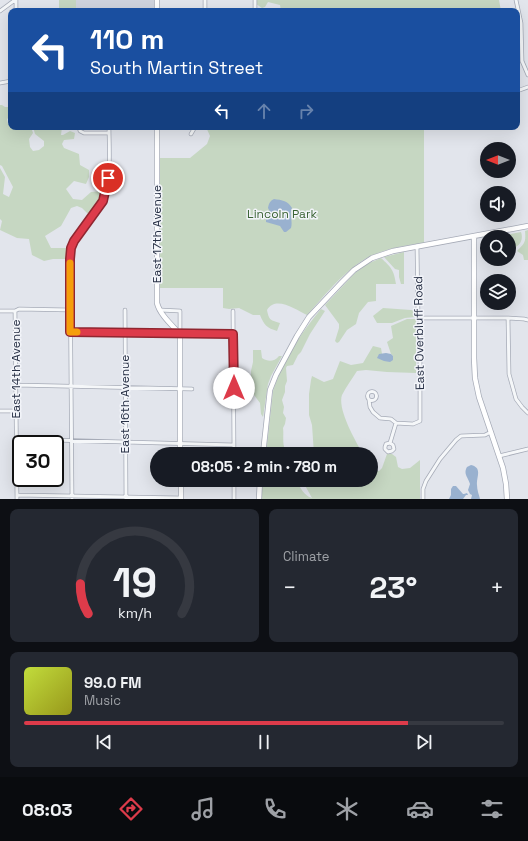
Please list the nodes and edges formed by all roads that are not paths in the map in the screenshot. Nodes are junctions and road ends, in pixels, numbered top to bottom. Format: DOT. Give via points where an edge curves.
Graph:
graph roads {
  1 [pos="15,0"];
  2 [pos="0,11"];
  3 [pos="520,18"];
  4 [pos="521,23"];
  5 [pos="528,75"];
  6 [pos="80,130"];
  7 [pos="157,130"];
  8 [pos="193,130"];
  9 [pos="109,133"];
  10 [pos="191,134"];
  11 [pos="528,226"];
  12 [pos="474,236"];
  13 [pos="417,246"];
  14 [pos="70,310"];
  15 [pos="125,310"];
  16 [pos="160,310"];
  17 [pos="0,311"];
  18 [pos="16,311"];
  19 [pos="233,311"];
  20 [pos="420,318"];
  21 [pos="474,318"];
  22 [pos="508,318"];
  23 [pos="528,320"];
  24 [pos="70,332"];
  25 [pos="125,333"];
  26 [pos="180,334"];
  27 [pos="233,334"];
  28 [pos="16,385"];
  29 [pos="71,387"];
  30 [pos="125,388"];
  31 [pos="180,389"];
  32 [pos="192,389"];
  33 [pos="369,400"];
  34 [pos="0,411"];
  35 [pos="16,411"];
  36 [pos="528,413"];
  37 [pos="396,423"];
  38 [pos="490,433"];
  39 [pos="16,435"];
  40 [pos="64,441"];
  41 [pos="71,441"];
  42 [pos="126,443"];
  43 [pos="390,443"];
  44 [pos="180,444"];
  45 [pos="234,445"];
  46 [pos="263,447"];
  47 [pos="528,449"];
  48 [pos="499,456"];
  49 [pos="17,487"];
  50 [pos="180,487"];
  51 [pos="234,487"];
  52 [pos="260,487"];
  53 [pos="17,497"];
  54 [pos="72,498"];
  55 [pos="126,498"];
  56 [pos="181,499"];
  57 [pos="234,499"];
  58 [pos="259,499"];
  59 [pos="423,499"];
  60 [pos="507,499"];
  1 -- 2 [label="street"];
  3 -- 4 [label="street"];
  4 -- 5 [label="street" via="522,61"];
  6 -- 9 [label="street" via="84,133"];
  7 -- 16 [label="street, East 17th Avenue" via="157,300"];
  8 -- 10 [label="street"];
  9 -- 14 [label="street" via="109,174 104,198 74,241 70,255"];
  11 -- 12 [label="street"];
  12 -- 13 [label="street"];
  12 -- 21 [label="street"];
  13 -- 20 [label="street, East Overbluff Road"];
  13 -- 46 [label="street" via="380,255 361,265 309,318 273,381"];
  14 -- 18 [label="street"];
  14 -- 24 [label="street"];
  15 -- 25 [label="street, East 16th Avenue"];
  16 -- 26 [label="street"];
  16 -- 26 [label="street" via="180,310"];
  17 -- 18 [label="street"];
  18 -- 28 [label="street, East 14th Avenue"];
  19 -- 27 [label="street"];
  20 -- 21 [label="street"];
  20 -- 37 [label="street, East Overbluff Road" via="420,421 413,424"];
  21 -- 22 [label="street"];
  21 -- 38 [label="street" via="475,378"];
  22 -- 23 [label="street"];
  22 -- 36 [label="street" via="508,374 516,398"];
  24 -- 25 [label="street"];
  24 -- 29 [label="street"];
  25 -- 26 [label="street"];
  25 -- 30 [label="street, East 16th Avenue"];
  26 -- 27 [label="street"];
  26 -- 31 [label="street"];
  27 -- 45 [label="street"];
  28 -- 29 [label="street"];
  28 -- 35 [label="street, East 14th Avenue"];
  29 -- 30 [label="street"];
  29 -- 41 [label="street"];
  30 -- 31 [label="street"];
  30 -- 42 [label="street, East 16th Avenue"];
  31 -- 32 [label="street"];
  31 -- 44 [label="street"];
  33 -- 37 [label="street" via="373,412 380,418 391,419"];
  34 -- 35 [label="street"];
  35 -- 39 [label="street, East 14th Avenue"];
  37 -- 43 [label="street"];
  38 -- 48 [label="street"];
  38 -- 59 [label="street" via="465,435 456,440 426,481"];
  40 -- 41 [label="street"];
  41 -- 42 [label="street"];
  41 -- 54 [label="street"];
  42 -- 44 [label="street"];
  42 -- 55 [label="street, East 16th Avenue"];
  44 -- 45 [label="street"];
  47 -- 48 [label="street"];
  48 -- 60 [label="street"];
  49 -- 53 [label="street, East 14th Avenue"];
  50 -- 56 [label="street"];
  51 -- 57 [label="street"];
  52 -- 58 [label="street"];
  53 -- 54 [label="street"];
  54 -- 55 [label="street"];
  55 -- 56 [label="street"];
}
